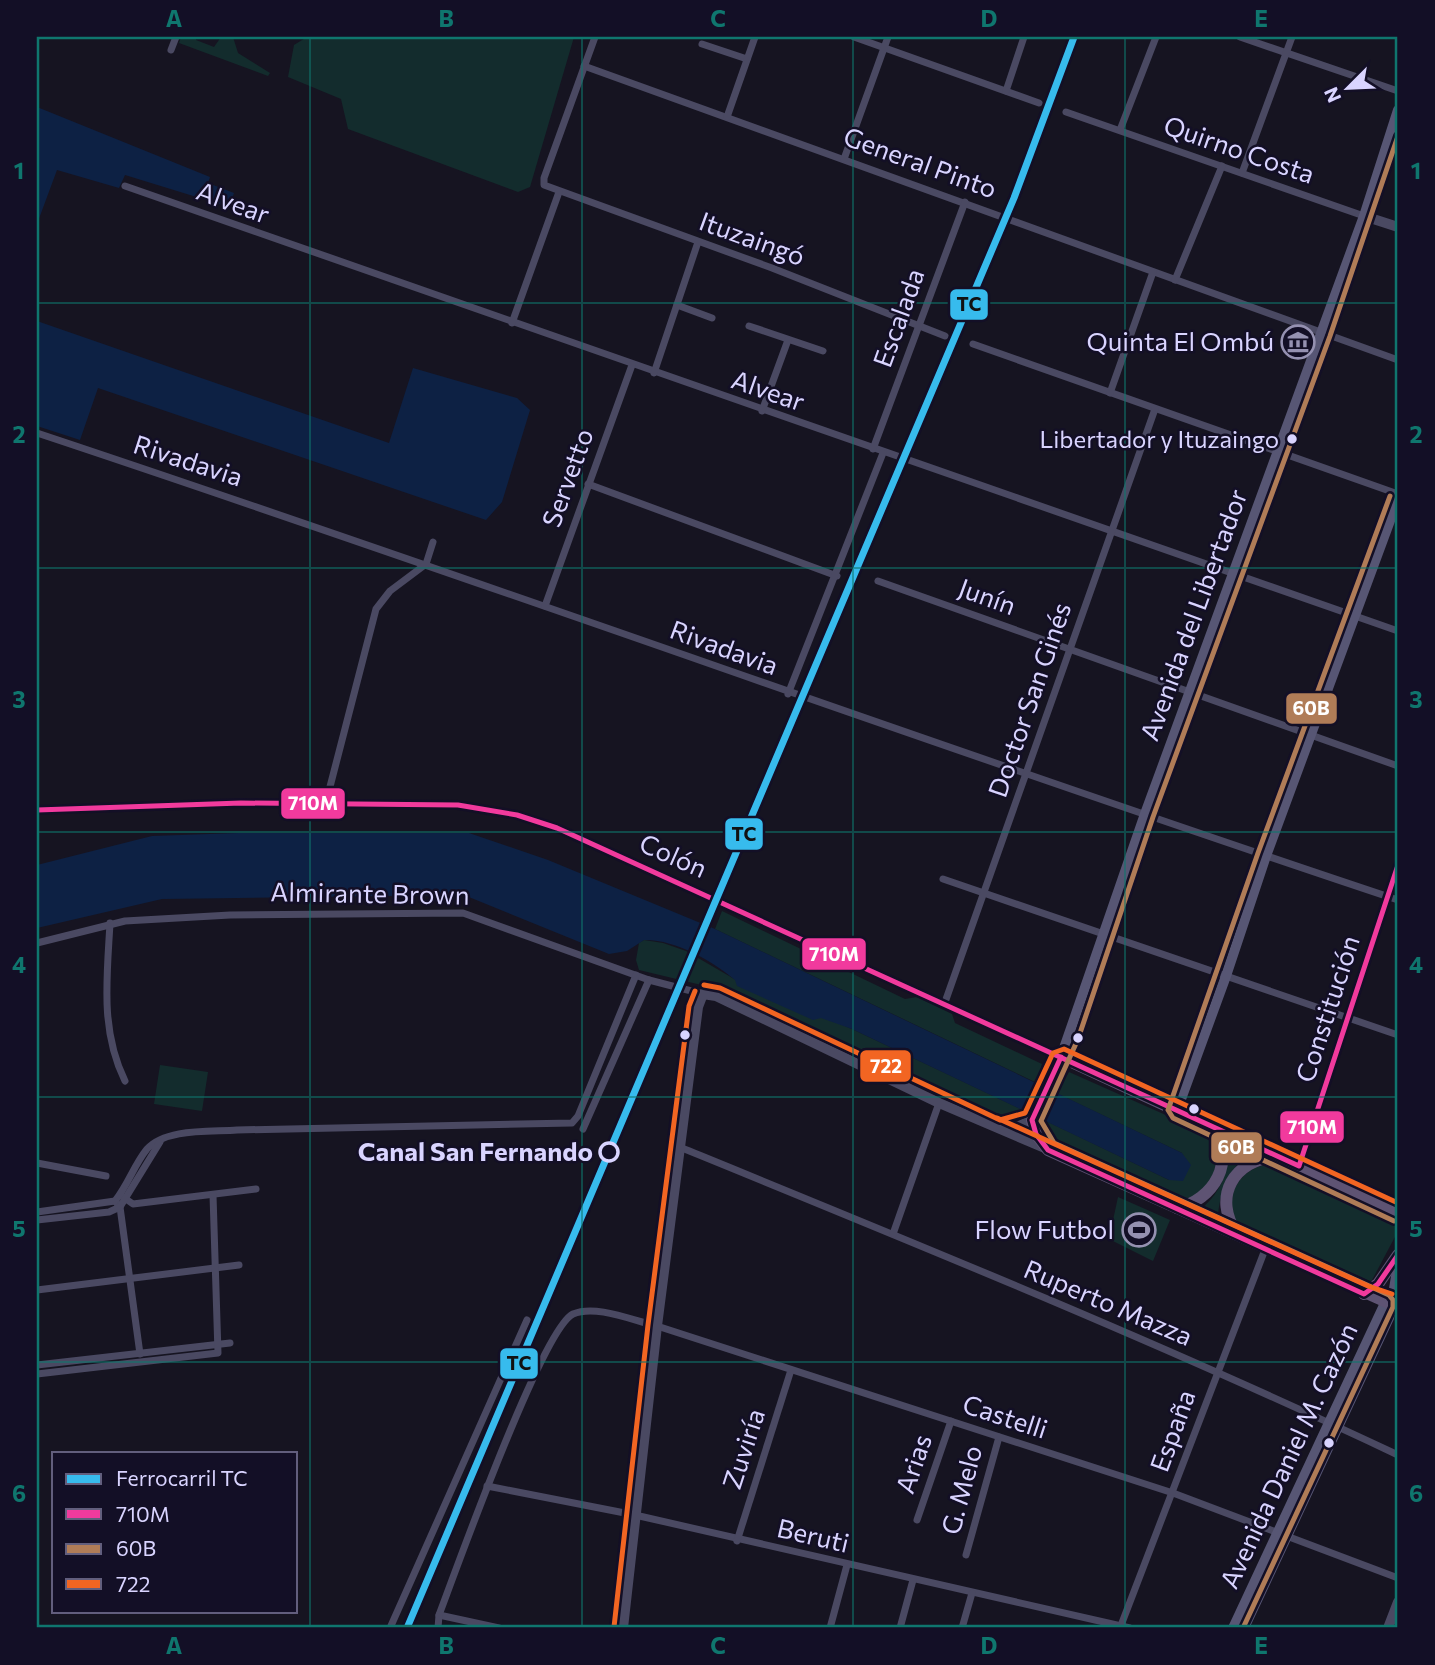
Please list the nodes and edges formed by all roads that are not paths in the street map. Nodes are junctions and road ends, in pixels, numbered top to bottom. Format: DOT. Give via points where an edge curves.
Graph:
graph roads {
  1 [pos="176,37"];
  2 [pos="595,37"];
  3 [pos="755,37"];
  4 [pos="853,37"];
  5 [pos="888,37"];
  6 [pos="1024,37"];
  7 [pos="1156,37"];
  8 [pos="1240,37"];
  9 [pos="1292,37"];
  10 [pos="702,44"];
  11 [pos="884,48"];
  12 [pos="171,50"];
  13 [pos="1286,53"];
  14 [pos="747,59"];
  15 [pos="584,66"];
  16 [pos="1006,91"];
  17 [pos="1398,91"];
  18 [pos="1039,103"];
  19 [pos="1398,110"];
  20 [pos="1066,112"];
  21 [pos="727,117"];
  22 [pos="1120,130"];
  23 [pos="844,159"];
  24 [pos="1222,166"];
  25 [pos="1242,173"];
  26 [pos="125,186"];
  27 [pos="559,192"];
  28 [pos="965,202"];
  29 [pos="1364,216"];
  30 [pos="1398,227"];
  31 [pos="698,242"];
  32 [pos="1153,272"];
  33 [pos="1175,280"];
  34 [pos="677,305"];
  35 [pos="712,318"];
  36 [pos="512,323"];
  37 [pos="749,326"];
  38 [pos="918,326"];
  39 [pos="1322,333"];
  40 [pos="945,336"];
  41 [pos="788,340"];
  42 [pos="973,344"];
  43 [pos="823,351"];
  44 [pos="1398,360"];
  45 [pos="632,365"];
  46 [pos="654,373"];
  47 [pos="1111,393"];
  48 [pos="1155,409"];
  49 [pos="762,411"];
  50 [pos="37,433"];
  51 [pos="873,449"];
  52 [pos="1279,450"];
  53 [pos="883,453"];
  54 [pos="588,484"];
  55 [pos="1398,496"];
  56 [pos="1111,532"];
  57 [pos="433,542"];
  58 [pos="426,564"];
  59 [pos="1233,574"];
  60 [pos="837,576"];
  61 [pos="878,581"];
  62 [pos="545,606"];
  63 [pos="1355,616"];
  64 [pos="1398,631"];
  65 [pos="1070,649"];
  66 [pos="1190,692"];
  67 [pos="788,694"];
  68 [pos="1311,735"];
  69 [pos="1398,766"];
  70 [pos="1027,772"];
  71 [pos="325,806"];
  72 [pos="37,810"];
  73 [pos="1145,814"];
  74 [pos="1266,856"];
  75 [pos="1398,865"];
  76 [pos="943,879"];
  77 [pos="986,893"];
  78 [pos="1386,896"];
  79 [pos="1398,900"];
  80 [pos="110,923"];
  81 [pos="1104,934"];
  82 [pos="37,943"];
  83 [pos="636,975"];
  84 [pos="1226,976"];
  85 [pos="649,980"];
  86 [pos="703,994"];
  87 [pos="944,1005"];
  88 [pos="1347,1018"];
  89 [pos="1398,1035"];
  90 [pos="1061,1057"];
  91 [pos="125,1081"];
  92 [pos="939,1102"];
  93 [pos="1177,1110"];
  94 [pos="1032,1119"];
  95 [pos="1209,1126"];
  96 [pos="583,1129"];
  97 [pos="998,1129"];
  98 [pos="681,1148"];
  99 [pos="1048,1150"];
  100 [pos="1277,1156"];
  101 [pos="37,1163"];
  102 [pos="1299,1166"];
  103 [pos="106,1176"];
  104 [pos="256,1189"];
  105 [pos="213,1195"];
  106 [pos="120,1200"];
  107 [pos="1176,1208"];
  108 [pos="37,1213"];
  109 [pos="1398,1213"];
  110 [pos="37,1220"];
  111 [pos="893,1234"];
  112 [pos="1238,1236"];
  113 [pos="1265,1247"];
  114 [pos="1398,1255"];
  115 [pos="239,1265"];
  116 [pos="1398,1265"];
  117 [pos="213,1269"];
  118 [pos="130,1278"];
  119 [pos="37,1290"];
  120 [pos="1364,1294"];
  121 [pos="1392,1305"];
  122 [pos="527,1320"];
  123 [pos="657,1326"];
  124 [pos="230,1343"];
  125 [pos="217,1344"];
  126 [pos="141,1357"];
  127 [pos="37,1365"];
  128 [pos="792,1370"];
  129 [pos="1217,1373"];
  130 [pos="37,1374"];
  131 [pos="951,1421"];
  132 [pos="1334,1424"];
  133 [pos="999,1437"];
  134 [pos="1398,1455"];
  135 [pos="487,1486"];
  136 [pos="1173,1493"];
  137 [pos="635,1515"];
  138 [pos="917,1520"];
  139 [pos="1284,1533"];
  140 [pos="737,1541"];
  141 [pos="966,1555"];
  142 [pos="847,1565"];
  143 [pos="1398,1578"];
  144 [pos="913,1580"];
  145 [pos="972,1594"];
  146 [pos="1398,1602"];
  147 [pos="439,1615"];
  148 [pos="1120,1627"];
  149 [pos="390,1628"];
  150 [pos="438,1628"];
  151 [pos="499,1628"];
  152 [pos="623,1628"];
  153 [pos="830,1628"];
  154 [pos="900,1628"];
  155 [pos="962,1628"];
  156 [pos="1130,1628"];
  157 [pos="1233,1628"];
  158 [pos="1244,1628"];
  159 [pos="1388,1628"];
  1 -- 12 [label="street"];
  2 -- 15 [label="street"];
  3 -- 14 [label="street"];
  4 -- 11 [label="street"];
  5 -- 11 [label="street"];
  6 -- 16 [label="street"];
  7 -- 22 [label="street"];
  8 -- 13 [label="street"];
  9 -- 13 [label="street"];
  10 -- 14 [label="street"];
  11 -- 16 [label="street"];
  11 -- 23 [label="street"];
  13 -- 17 [label="street"];
  13 -- 25 [label="street"];
  14 -- 21 [label="street"];
  15 -- 21 [label="street, General Pinto"];
  15 -- 27 [label="street, Ituzaingó" via="544,178 544,185"];
  16 -- 18 [label="street"];
  19 -- 29 [label="main road, Avenida del Libertador"];
  20 -- 22 [label="street, Quirno Costa"];
  21 -- 23 [label="street, General Pinto"];
  22 -- 24 [label="street, Quirno Costa"];
  23 -- 28 [label="street, General Pinto"];
  24 -- 25 [label="street, Quirno Costa"];
  24 -- 33 [label="street"];
  25 -- 29 [label="street, Quirno Costa"];
  26 -- 36 [label="street, Alvear"];
  27 -- 31 [label="street, Ituzaingó"];
  27 -- 36 [label="street"];
  28 -- 32 [label="street, General Pinto"];
  28 -- 38 [label="street, Escalada"];
  29 -- 30 [label="street, Quirno Costa"];
  29 -- 39 [label="main road, Avenida del Libertador"];
  31 -- 34 [label="street"];
  31 -- 38 [label="street, Ituzaingó"];
  32 -- 33 [label="street, General Pinto"];
  32 -- 47 [label="street"];
  33 -- 39 [label="street, General Pinto"];
  34 -- 35 [label="street"];
  34 -- 46 [label="street"];
  36 -- 45 [label="street, Alvear"];
  37 -- 41 [label="street"];
  38 -- 40 [label="street, Ituzaingó"];
  38 -- 51 [label="street, Escalada"];
  39 -- 44 [label="street, General Pinto"];
  39 -- 52 [label="main road, Avenida del Libertador"];
  41 -- 43 [label="street"];
  41 -- 49 [label="street"];
  42 -- 47 [label="street"];
  45 -- 46 [label="street, Alvear"];
  45 -- 54 [label="street, Servetto"];
  46 -- 49 [label="street, Alvear"];
  47 -- 48 [label="street"];
  48 -- 52 [label="street"];
  48 -- 56 [label="street, Doctor San Ginés"];
  49 -- 51 [label="street, Alvear"];
  50 -- 58 [label="street, Rivadavia"];
  51 -- 53 [label="street, Alvear"];
  52 -- 55 [label="street"];
  52 -- 59 [label="main road, Avenida del Libertador"];
  53 -- 56 [label="street, Alvear"];
  53 -- 60 [label="street"];
  54 -- 60 [label="street"];
  54 -- 62 [label="street, Servetto"];
  55 -- 63 [label="main road"];
  56 -- 59 [label="street, Alvear"];
  56 -- 65 [label="street, Doctor San Ginés"];
  57 -- 58 [label="street"];
  58 -- 62 [label="street, Rivadavia"];
  58 -- 71 [label="street" via="390,591 376,610"];
  59 -- 63 [label="street, Alvear"];
  59 -- 66 [label="main road, Avenida del Libertador"];
  60 -- 67 [label="street"];
  61 -- 65 [label="street, Junín"];
  62 -- 67 [label="street, Rivadavia"];
  63 -- 64 [label="street, Alvear"];
  63 -- 68 [label="main road"];
  65 -- 66 [label="street, Junín"];
  65 -- 70 [label="street, Doctor San Ginés"];
  66 -- 68 [label="street, Junín"];
  66 -- 73 [label="main road, Avenida del Libertador"];
  67 -- 70 [label="street, Rivadavia"];
  68 -- 69 [label="street, Junín"];
  68 -- 74 [label="main road"];
  70 -- 73 [label="street, Rivadavia"];
  70 -- 77 [label="street, Doctor San Ginés"];
  71 -- 72 [label="street, Colón" via="241,803"];
  71 -- 87 [label="street, Colón" via="458,805 517,815 557,828"];
  73 -- 74 [label="street, Rivadavia"];
  73 -- 81 [label="main road, Avenida del Libertador"];
  74 -- 78 [label="street, Rivadavia"];
  74 -- 84 [label="main road"];
  75 -- 78 [label="street, Constitución"];
  76 -- 77 [label="street"];
  77 -- 81 [label="street"];
  77 -- 87 [label="street, Doctor San Ginés"];
  78 -- 79 [label="street, Rivadavia"];
  78 -- 88 [label="street, Constitución"];
  80 -- 82 [label="street, Almirante Brown"];
  80 -- 83 [label="street, Almirante Brown" via="230,915 463,914"];
  80 -- 91 [label="street" via="106,1016"];
  81 -- 84 [label="street"];
  81 -- 90 [label="main road, Avenida del Libertador"];
  83 -- 85 [label="street, Almirante Brown"];
  83 -- 106 [label="street" via="572,1123 186,1134 161,1141"];
  84 -- 88 [label="street"];
  84 -- 93 [label="main road"];
  85 -- 86 [label="street, Almirante Brown"];
  85 -- 96 [label="street"];
  86 -- 92 [label="street, Almirante Brown" via="716,996"];
  86 -- 98 [label="street"];
  87 -- 90 [label="street, Colón"];
  88 -- 89 [label="street"];
  88 -- 102 [label="street, Constitución"];
  90 -- 93 [label="main road, Colón"];
  90 -- 94 [label="main road"];
  92 -- 97 [label="street, Almirante Brown"];
  92 -- 111 [label="street"];
  93 -- 95 [label="main road, Colón"];
  94 -- 97 [label="street" via="1017,1128"];
  94 -- 99 [label="main road"];
  95 -- 100 [label="main road, Colón"];
  95 -- 107 [label="main road" via="1223,1151 1219,1175 1207,1195 1191,1206"];
  97 -- 99 [label="street, Almirante Brown"];
  98 -- 111 [label="street, Ruperto Mazza"];
  98 -- 123 [label="street"];
  99 -- 107 [label="main road, Almirante Brown"];
  100 -- 102 [label="main road, Colón"];
  100 -- 112 [label="main road" via="1245,1168 1228,1188 1225,1211"];
  101 -- 103 [label="street"];
  102 -- 109 [label="main road, Colón"];
  104 -- 105 [label="street"];
  105 -- 106 [label="street" via="133,1204"];
  105 -- 117 [label="street"];
  106 -- 108 [label="street"];
  106 -- 110 [label="street" via="109,1212"];
  106 -- 118 [label="street"];
  107 -- 112 [label="main road, Almirante Brown"];
  111 -- 129 [label="street, Ruperto Mazza"];
  112 -- 113 [label="main road, Almirante Brown"];
  113 -- 120 [label="main road, Almirante Brown"];
  113 -- 129 [label="street, España"];
  114 -- 120 [label="main road" via="1378,1284"];
  115 -- 117 [label="street"];
  116 -- 121 [label="main road, Avenida Daniel M. Cazón"];
  117 -- 118 [label="street"];
  117 -- 125 [label="street"];
  118 -- 119 [label="street"];
  118 -- 126 [label="street"];
  120 -- 121 [label="main road, Almirante Brown"];
  121 -- 132 [label="main road, Avenida Daniel M. Cazón"];
  122 -- 149 [label="street"];
  123 -- 128 [label="street, Castelli"];
  123 -- 135 [label="street, Castelli" via="594,1311 573,1314 562,1322"];
  123 -- 137 [label="street"];
  124 -- 125 [label="street"];
  125 -- 126 [label="street"];
  126 -- 127 [label="street"];
  126 -- 130 [label="street"];
  128 -- 131 [label="street, Castelli"];
  128 -- 140 [label="street, Zuviría"];
  129 -- 132 [label="street, Ruperto Mazza"];
  129 -- 136 [label="street, España"];
  131 -- 133 [label="street, Castelli"];
  131 -- 138 [label="street, Arias"];
  132 -- 134 [label="street, Ruperto Mazza"];
  132 -- 139 [label="main road, Avenida Daniel M. Cazón"];
  133 -- 136 [label="street, Castelli"];
  133 -- 141 [label="street, G. Melo"];
  135 -- 137 [label="street, Beruti"];
  135 -- 147 [label="street"];
  136 -- 139 [label="street, Castelli"];
  136 -- 148 [label="street, España"];
  137 -- 140 [label="street, Beruti"];
  137 -- 152 [label="street"];
  139 -- 143 [label="street, Castelli"];
  139 -- 157 [label="main road, Avenida Daniel M. Cazón"];
  139 -- 158 [label="main road, Avenida Daniel M. Cazón"];
  140 -- 142 [label="street, Beruti"];
  142 -- 144 [label="street, Beruti"];
  142 -- 153 [label="street"];
  144 -- 145 [label="street, Beruti"];
  144 -- 154 [label="street"];
  145 -- 148 [label="street, Beruti"];
  145 -- 155 [label="street"];
  146 -- 159 [label="street"];
  147 -- 150 [label="street"];
  147 -- 151 [label="street"];
  148 -- 156 [label="street, Beruti"];
}
